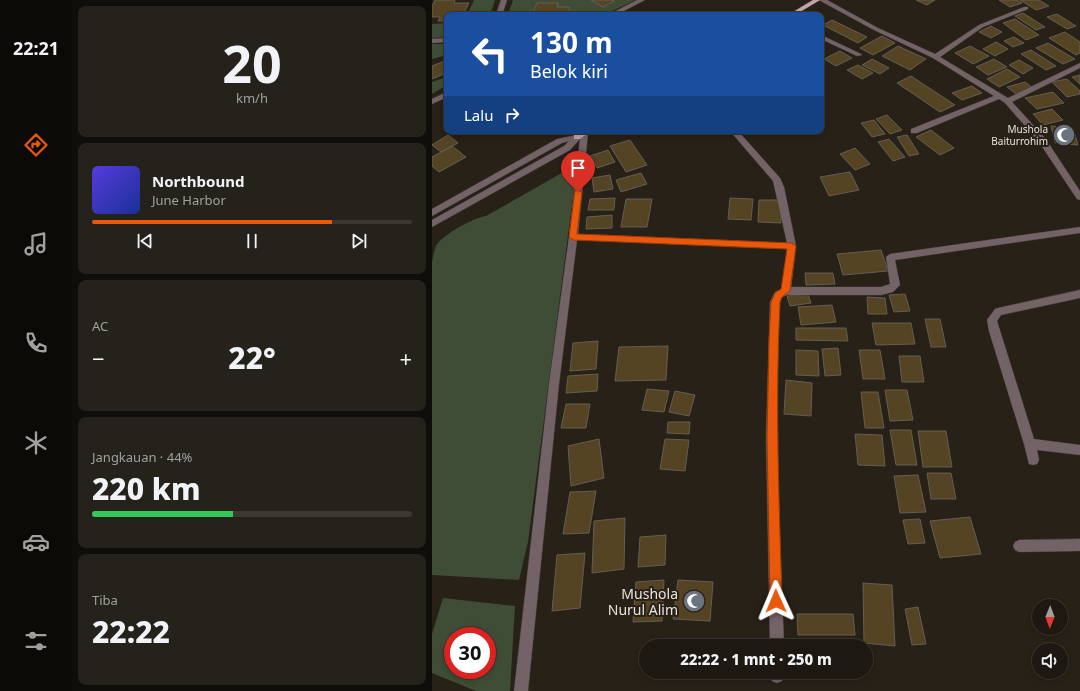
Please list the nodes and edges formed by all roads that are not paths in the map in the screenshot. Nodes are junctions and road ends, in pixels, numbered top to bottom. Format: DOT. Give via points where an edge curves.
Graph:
graph roads {
  1 [pos="504,0"];
  2 [pos="642,0"];
  3 [pos="817,0"];
  4 [pos="822,0"];
  5 [pos="1026,8"];
  6 [pos="500,12"];
  7 [pos="617,12"];
  8 [pos="796,12"];
  9 [pos="824,38"];
  10 [pos="444,40"];
  11 [pos="432,41"];
  12 [pos="859,55"];
  13 [pos="935,57"];
  14 [pos="1080,65"];
  15 [pos="444,96"];
  16 [pos="1000,96"];
  17 [pos="1008,101"];
  18 [pos="432,102"];
  19 [pos="914,131"];
  20 [pos="578,134"];
  21 [pos="580,134"];
  22 [pos="581,134"];
  23 [pos="737,134"];
  24 [pos="1079,194"];
  25 [pos="432,213"];
  26 [pos="432,224"];
  27 [pos="1080,230"];
  28 [pos="573,237"];
  29 [pos="792,246"];
  30 [pos="786,291"];
  31 [pos="1080,294"];
  32 [pos="1030,444"];
  33 [pos="1080,450"];
  34 [pos="1033,460"];
  35 [pos="1080,545"];
  36 [pos="1019,546"];
  37 [pos="777,639"];
  38 [pos="521,691"];
  1 -- 6 [label="street"];
  2 -- 7 [label="street"];
  3 -- 8 [label="main road"];
  4 -- 13 [label="street"];
  5 -- 13 [label="street" via="981,26"];
  9 -- 12 [label="street"];
  10 -- 11 [label="street"];
  13 -- 16 [label="street"];
  14 -- 17 [label="street"];
  15 -- 18 [label="street"];
  16 -- 17 [label="street"];
  16 -- 19 [label="street"];
  17 -- 24 [label="street" via="1042,140"];
  20 -- 25 [label="street" via="560,141"];
  21 -- 26 [label="street" via="567,148"];
  22 -- 28 [label="street"];
  23 -- 29 [label="street" via="779,183"];
  27 -- 30 [label="street" via="890,257 895,285 881,291"];
  28 -- 29 [label="street"];
  28 -- 38 [label="street" via="554,384"];
  29 -- 30 [label="street"];
  30 -- 37 [label="street" via="778,295 775,302 773,340 772,437"];
  31 -- 32 [label="street" via="998,312 992,320"];
  32 -- 33 [label="street"];
  32 -- 34 [label="street"];
  35 -- 36 [label="street"];
}
